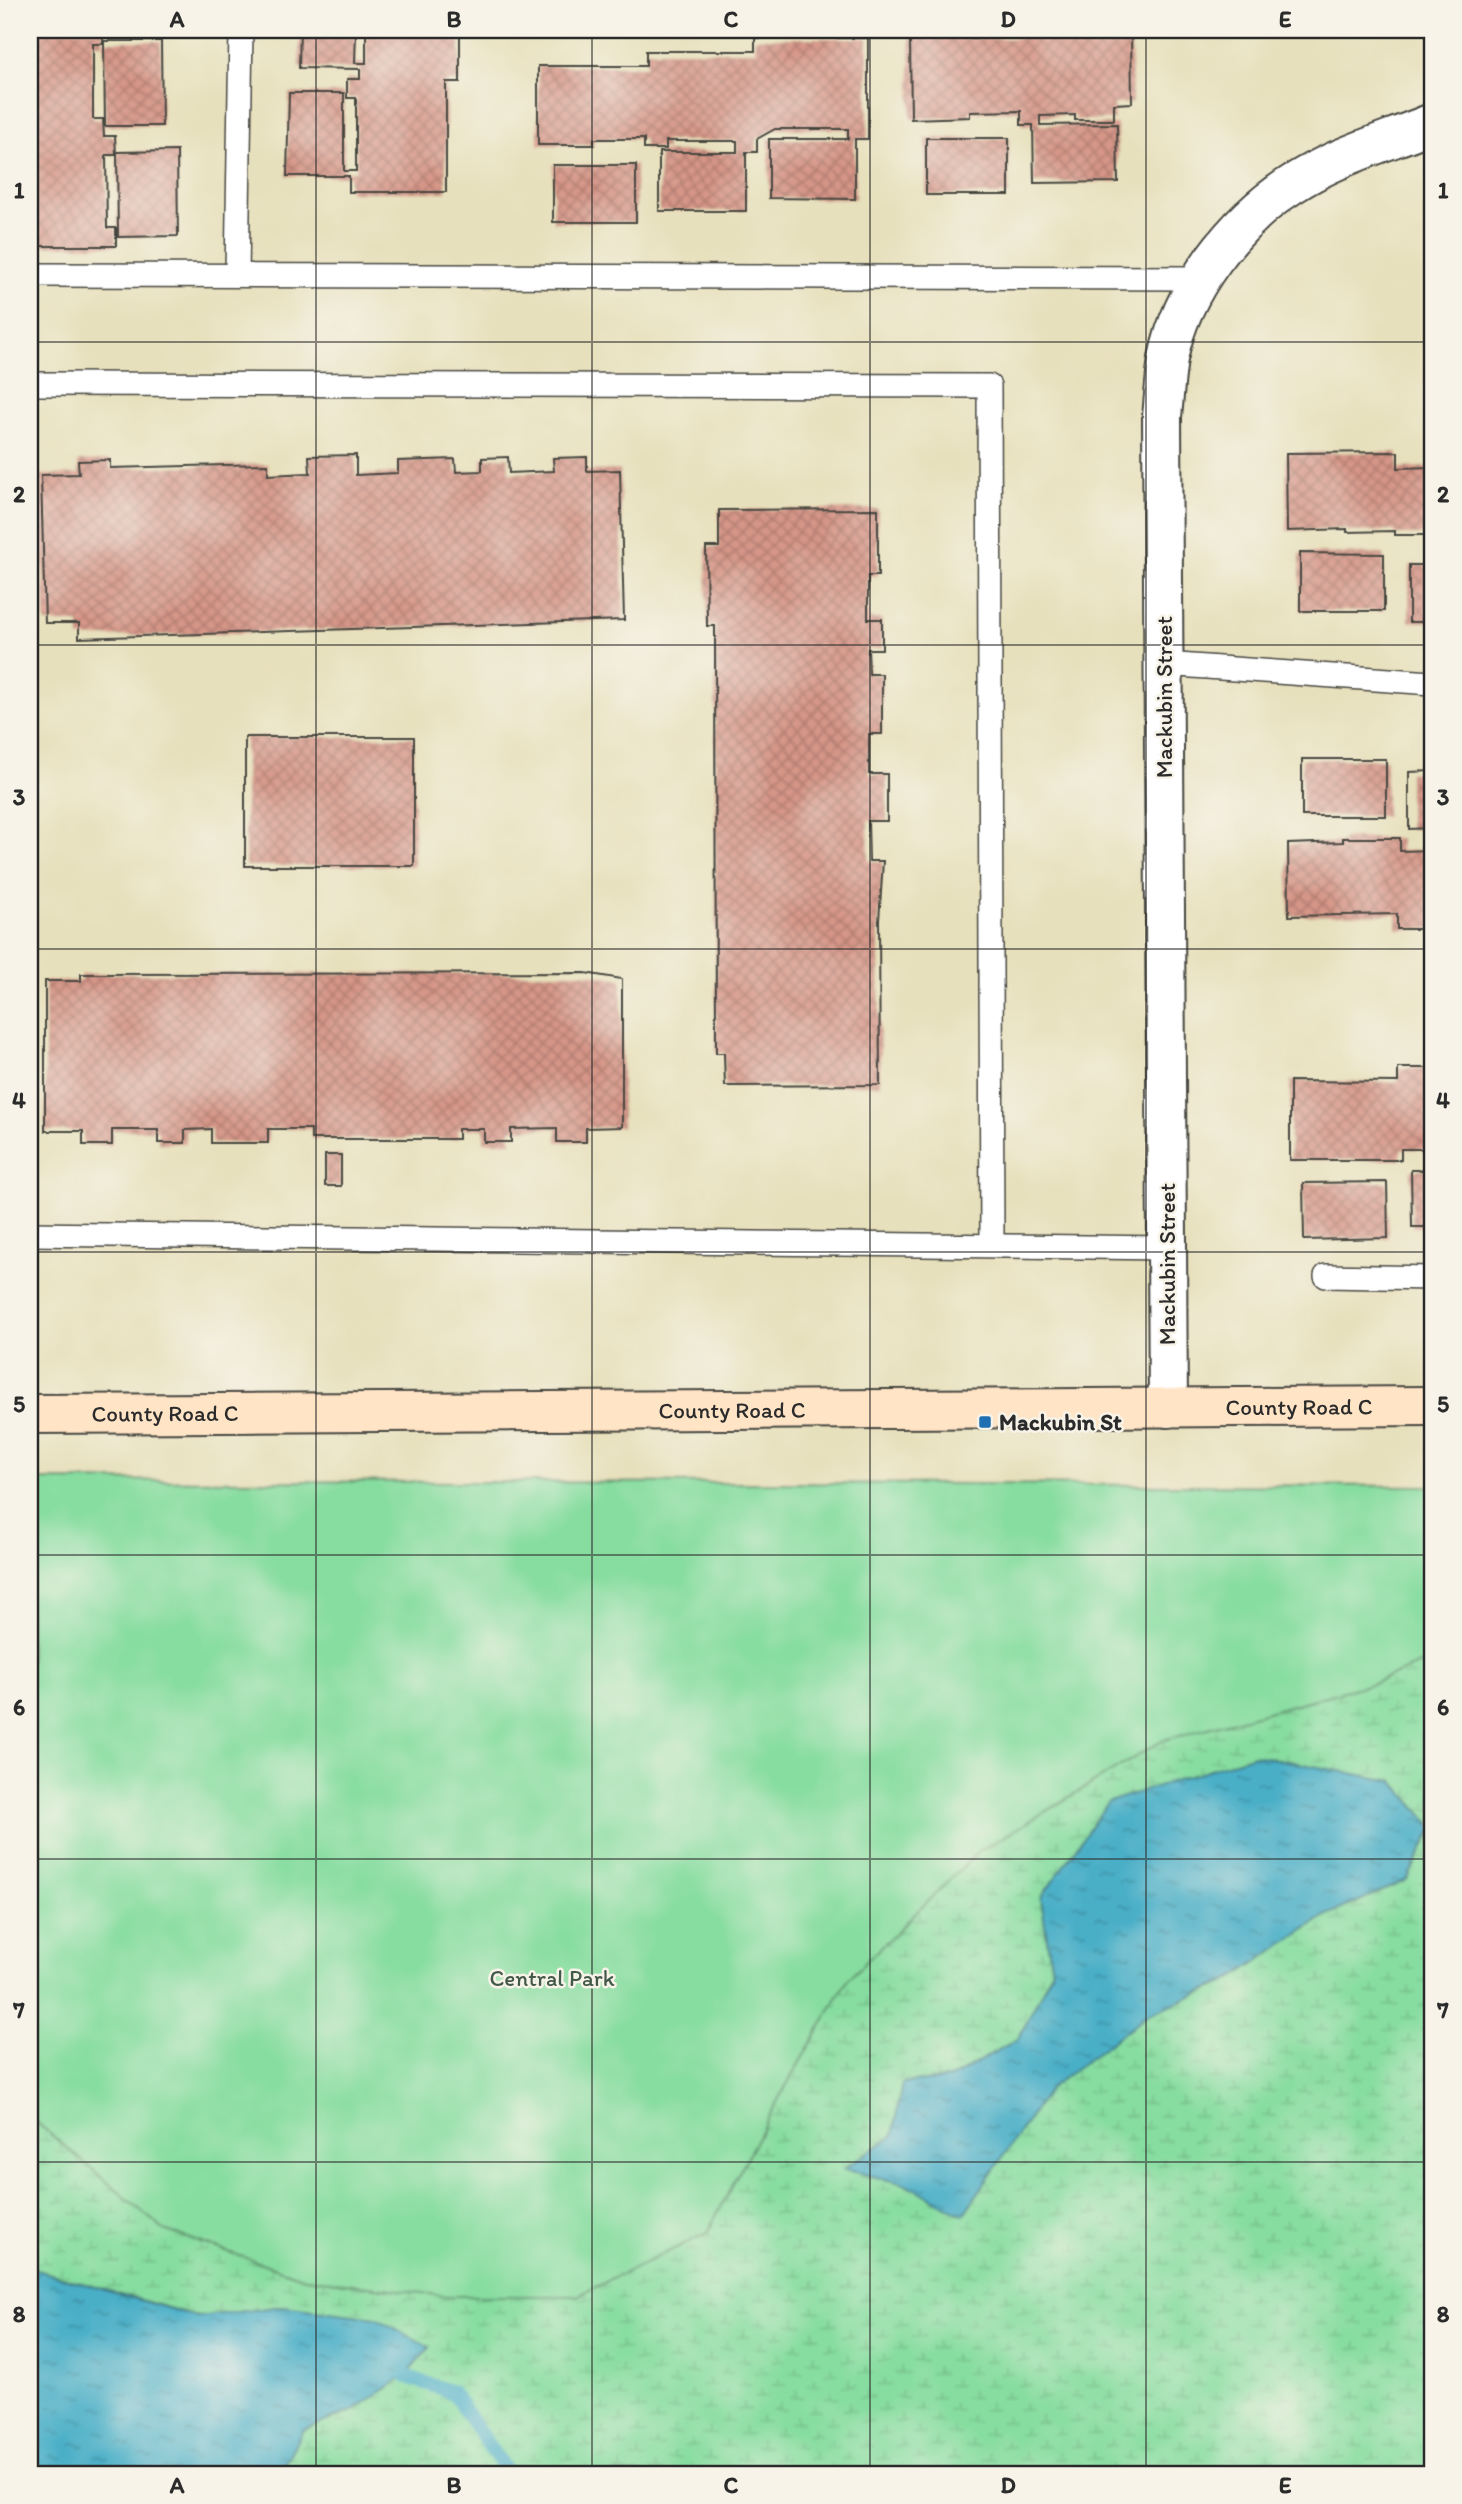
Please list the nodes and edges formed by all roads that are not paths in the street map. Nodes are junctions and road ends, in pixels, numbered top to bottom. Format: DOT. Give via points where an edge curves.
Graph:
graph roads {
  1 [pos="242,30"];
  2 [pos="1432,123"];
  3 [pos="30,275"];
  4 [pos="237,275"];
  5 [pos="1201,278"];
  6 [pos="30,384"];
  7 [pos="1164,664"];
  8 [pos="1432,683"];
  9 [pos="30,1234"];
  10 [pos="992,1246"];
  11 [pos="1166,1248"];
  12 [pos="1326,1276"];
  13 [pos="1432,1278"];
  14 [pos="1432,1406"];
  15 [pos="1167,1408"];
  16 [pos="30,1414"];
  1 -- 4 [label="lane"];
  2 -- 5 [label="street, Mackubin Street" via="1292,184 1250,216"];
  3 -- 4 [label="lane"];
  4 -- 5 [label="lane"];
  5 -- 7 [label="street, Mackubin Street" via="1187,303 1169,357 1162,417"];
  6 -- 10 [label="lane" via="989,386"];
  7 -- 8 [label="lane"];
  7 -- 11 [label="street, Mackubin Street"];
  9 -- 10 [label="lane"];
  10 -- 11 [label="lane"];
  11 -- 15 [label="street, Mackubin Street"];
  12 -- 13 [label="lane"];
  14 -- 15 [label="main road, County Road C"];
  15 -- 16 [label="main road, County Road C"];
}
